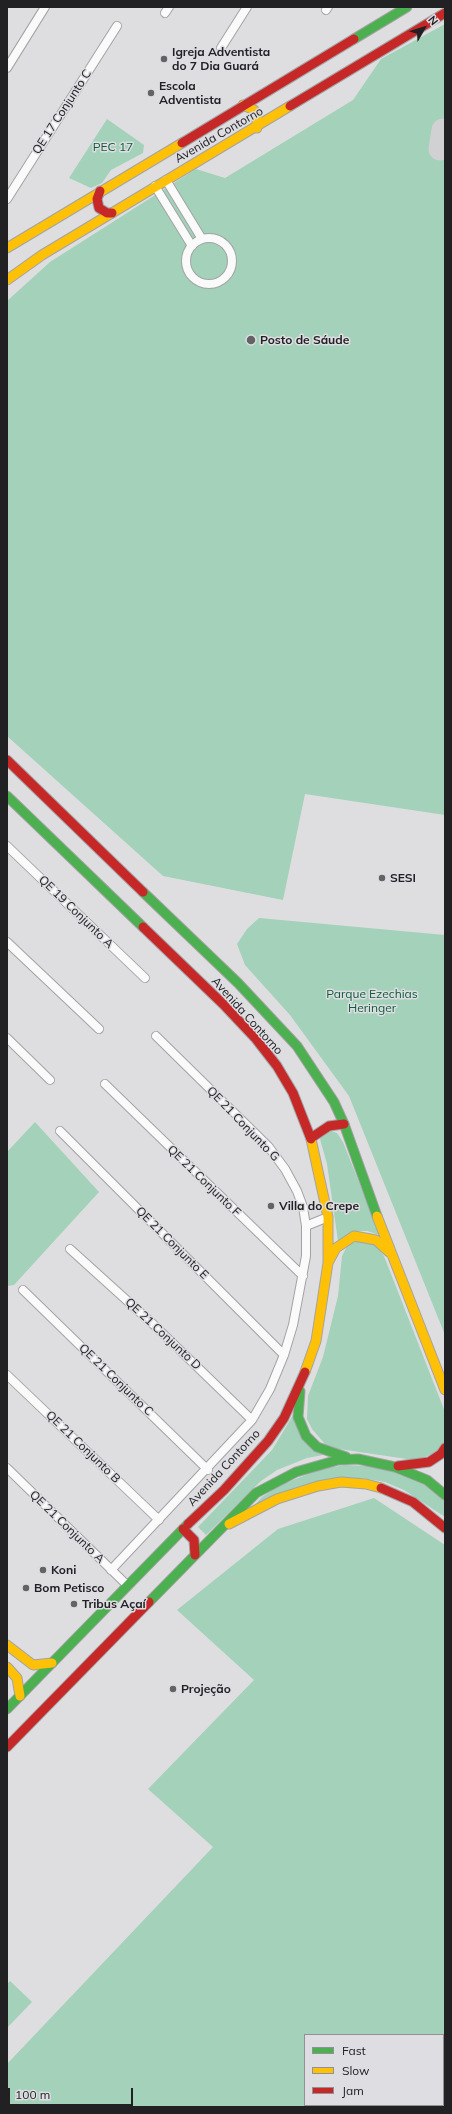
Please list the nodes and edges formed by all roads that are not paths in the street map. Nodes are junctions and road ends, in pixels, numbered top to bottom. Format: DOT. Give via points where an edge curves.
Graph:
graph roads {
  1 [pos="45,7"];
  2 [pos="247,7"];
  3 [pos="407,7"];
  4 [pos="445,14"];
  5 [pos="117,26"];
  6 [pos="221,48"];
  7 [pos="7,68"];
  8 [pos="243,105"];
  9 [pos="257,128"];
  10 [pos="166,180"];
  11 [pos="155,186"];
  12 [pos="100,191"];
  13 [pos="7,199"];
  14 [pos="112,213"];
  15 [pos="202,239"];
  16 [pos="192,246"];
  17 [pos="7,248"];
  18 [pos="7,280"];
  19 [pos="7,760"];
  20 [pos="7,796"];
  21 [pos="7,846"];
  22 [pos="7,942"];
  23 [pos="144,978"];
  24 [pos="99,1029"];
  25 [pos="156,1036"];
  26 [pos="7,1038"];
  27 [pos="50,1080"];
  28 [pos="105,1084"];
  29 [pos="344,1124"];
  30 [pos="60,1131"];
  31 [pos="311,1138"];
  32 [pos="328,1217"];
  33 [pos="306,1226"];
  34 [pos="70,1249"];
  35 [pos="391,1253"];
  36 [pos="328,1263"];
  37 [pos="303,1276"];
  38 [pos="23,1290"];
  39 [pos="284,1355"];
  40 [pos="7,1375"];
  41 [pos="300,1386"];
  42 [pos="445,1390"];
  43 [pos="252,1420"];
  44 [pos="445,1448"];
  45 [pos="358,1459"];
  46 [pos="395,1466"];
  47 [pos="7,1468"];
  48 [pos="208,1470"];
  49 [pos="445,1494"];
  50 [pos="159,1520"];
  51 [pos="221,1527"];
  52 [pos="445,1528"];
  53 [pos="183,1529"];
  54 [pos="195,1555"];
  55 [pos="111,1570"];
  56 [pos="128,1586"];
  57 [pos="7,1644"];
  58 [pos="52,1663"];
  59 [pos="7,1667"];
  60 [pos="20,1696"];
  61 [pos="7,1709"];
  62 [pos="7,1747"];
  1 -- 7 [label="street"];
  2 -- 6 [label="street"];
  3 -- 8 [label="main road, Avenida Contorno"];
  4 -- 9 [label="main road, Avenida Contorno"];
  5 -- 13 [label="street, QE 17 Conjunto C"];
  8 -- 9 [label="main road" via="254,110"];
  8 -- 12 [label="main road, Avenida Contorno"];
  9 -- 10 [label="main road, Avenida Contorno"];
  10 -- 11 [label="main road, Avenida Contorno"];
  10 -- 15 [label="street"];
  11 -- 14 [label="main road, Avenida Contorno"];
  11 -- 16 [label="street"];
  12 -- 14 [label="main road" via="97,199 99,208"];
  12 -- 17 [label="main road, Avenida Contorno"];
  14 -- 18 [label="main road, Avenida Contorno" via="42,255"];
  15 -- 16 [label="street"];
  15 -- 16 [label="street" via="217,240 229,249 232,264 230,271 220,282 206,284 193,278 186,265 186,258"];
  19 -- 29 [label="main road, Avenida Contorno" via="146,892 272,1017 317,1074"];
  20 -- 31 [label="main road, Avenida Contorno" via="223,1004 256,1039 277,1066 292,1093"];
  21 -- 23 [label="street, QE 19 Conjunto A"];
  22 -- 24 [label="street"];
  25 -- 33 [label="street, QE 21 Conjunto G" via="268,1146 297,1191"];
  26 -- 27 [label="street"];
  28 -- 37 [label="street, QE 21 Conjunto F"];
  29 -- 31 [label="main road" via="329,1126"];
  29 -- 35 [label="main road, Avenida Contorno"];
  30 -- 39 [label="street, QE 21 Conjunto E"];
  31 -- 32 [label="main road, Avenida Contorno"];
  32 -- 33 [label="street"];
  32 -- 36 [label="main road, Avenida Contorno"];
  33 -- 37 [label="street"];
  34 -- 43 [label="street, QE 21 Conjunto D" via="154,1325"];
  35 -- 36 [label="main road" via="376,1240 354,1236 336,1248"];
  35 -- 42 [label="main road, Avenida Contorno"];
  36 -- 41 [label="main road, Avenida Contorno" via="316,1341"];
  37 -- 39 [label="street"];
  38 -- 48 [label="street, QE 21 Conjunto C"];
  39 -- 43 [label="street" via="270,1388"];
  40 -- 50 [label="street, QE 21 Conjunto B"];
  41 -- 45 [label="main road" via="298,1417 306,1436 317,1447 328,1452"];
  41 -- 53 [label="main road, Avenida Contorno" via="284,1418 268,1441 224,1490"];
  43 -- 48 [label="street"];
  44 -- 46 [label="main road" via="429,1462"];
  45 -- 46 [label="main road"];
  45 -- 51 [label="main road" via="317,1465 273,1484 256,1493"];
  46 -- 49 [label="main road" via="427,1480"];
  47 -- 55 [label="street, QE 21 Conjunto A"];
  48 -- 50 [label="street"];
  50 -- 55 [label="street"];
  51 -- 52 [label="main road" via="277,1499 318,1486 341,1482 366,1484 391,1491 413,1502"];
  51 -- 54 [label="main road"];
  53 -- 54 [label="main road" via="194,1540"];
  53 -- 56 [label="main road, Avenida Contorno"];
  54 -- 62 [label="main road"];
  55 -- 56 [label="street, QE 21 Conjunto A"];
  56 -- 58 [label="main road, Avenida Contorno"];
  57 -- 58 [label="main road" via="33,1665"];
  58 -- 60 [label="main road, Avenida Contorno"];
  59 -- 60 [label="main road" via="16,1678"];
  60 -- 61 [label="main road, Avenida Contorno"];
}
